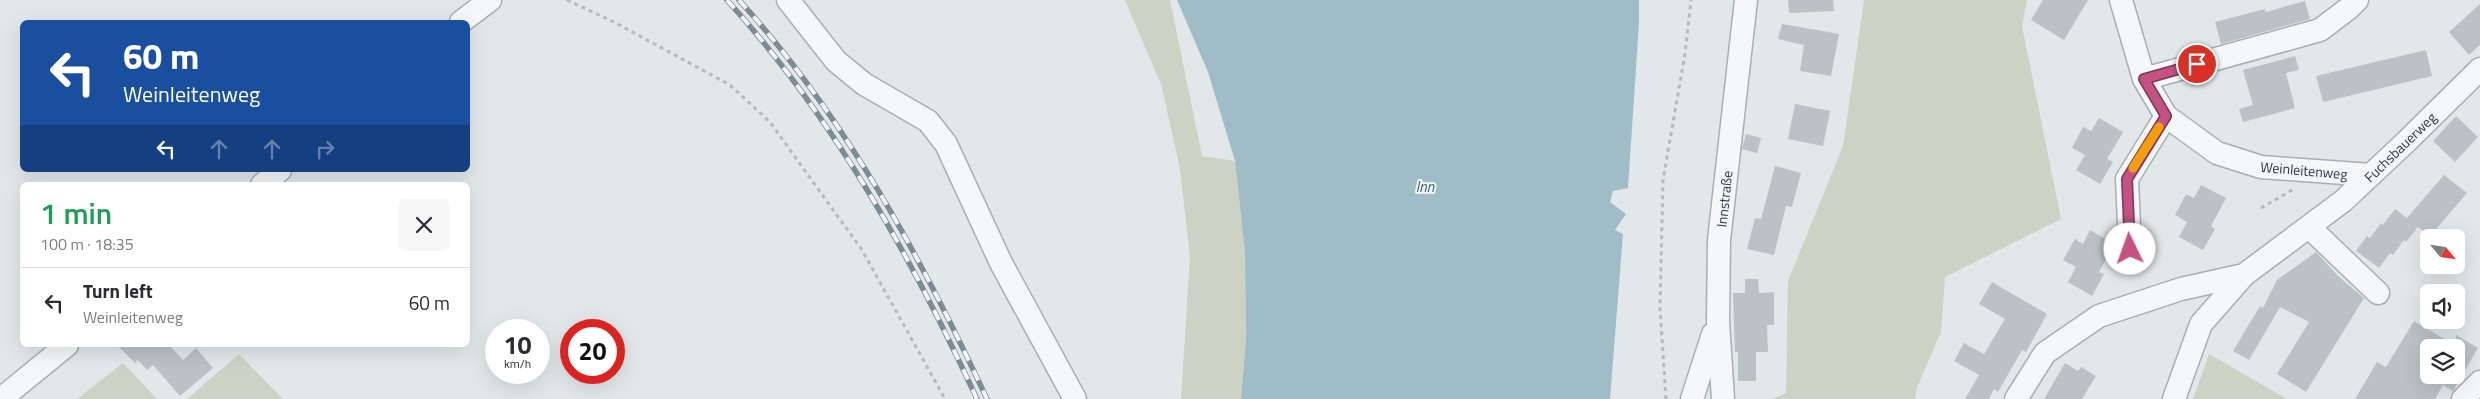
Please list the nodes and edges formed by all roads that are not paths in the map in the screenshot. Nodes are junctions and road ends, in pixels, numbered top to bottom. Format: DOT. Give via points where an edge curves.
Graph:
graph roads {
  1 [pos="490,0"];
  2 [pos="788,0"];
  3 [pos="1746,0"];
  4 [pos="2122,0"];
  5 [pos="2357,0"];
  6 [pos="464,20"];
  7 [pos="2480,69"];
  8 [pos="2144,79"];
  9 [pos="2166,116"];
  10 [pos="278,172"];
  11 [pos="2371,175"];
  12 [pos="266,182"];
  13 [pos="2309,227"];
  14 [pos="2130,249"];
  15 [pos="2244,275"];
  16 [pos="2378,293"];
  17 [pos="1718,321"];
  18 [pos="65,347"];
  19 [pos="2480,382"];
  20 [pos="1,399"];
  21 [pos="1075,399"];
  22 [pos="1692,399"];
  23 [pos="1723,399"];
  24 [pos="2016,399"];
  25 [pos="2174,399"];
  26 [pos="2463,399"];
  1 -- 6 [label="street"];
  2 -- 21 [label="street" via="836,61 864,84 928,121 946,144 1001,263"];
  3 -- 17 [label="street, Innstraße" via="1719,240"];
  4 -- 8 [label="street, Weinleitenweg"];
  5 -- 8 [label="street" via="2320,30"];
  7 -- 11 [label="street, Fuchsbauerweg"];
  8 -- 9 [label="street, Weinleitenweg"];
  9 -- 11 [label="street, Weinleitenweg" via="2217,153 2260,167"];
  9 -- 14 [label="street" via="2127,179"];
  10 -- 12 [label="street"];
  11 -- 13 [label="street, Fuchsbauerweg"];
  13 -- 15 [label="street, Fuchsbauerweg"];
  13 -- 16 [label="street"];
  15 -- 24 [label="street, Fuchsbauerweg" via="2181,290 2099,316 2045,353"];
  15 -- 25 [label="street, Fuchsbauerweg" via="2201,324"];
  17 -- 22 [label="street"];
  17 -- 23 [label="street, Innstraße"];
  18 -- 20 [label="street"];
  19 -- 26 [label="street"];
}
